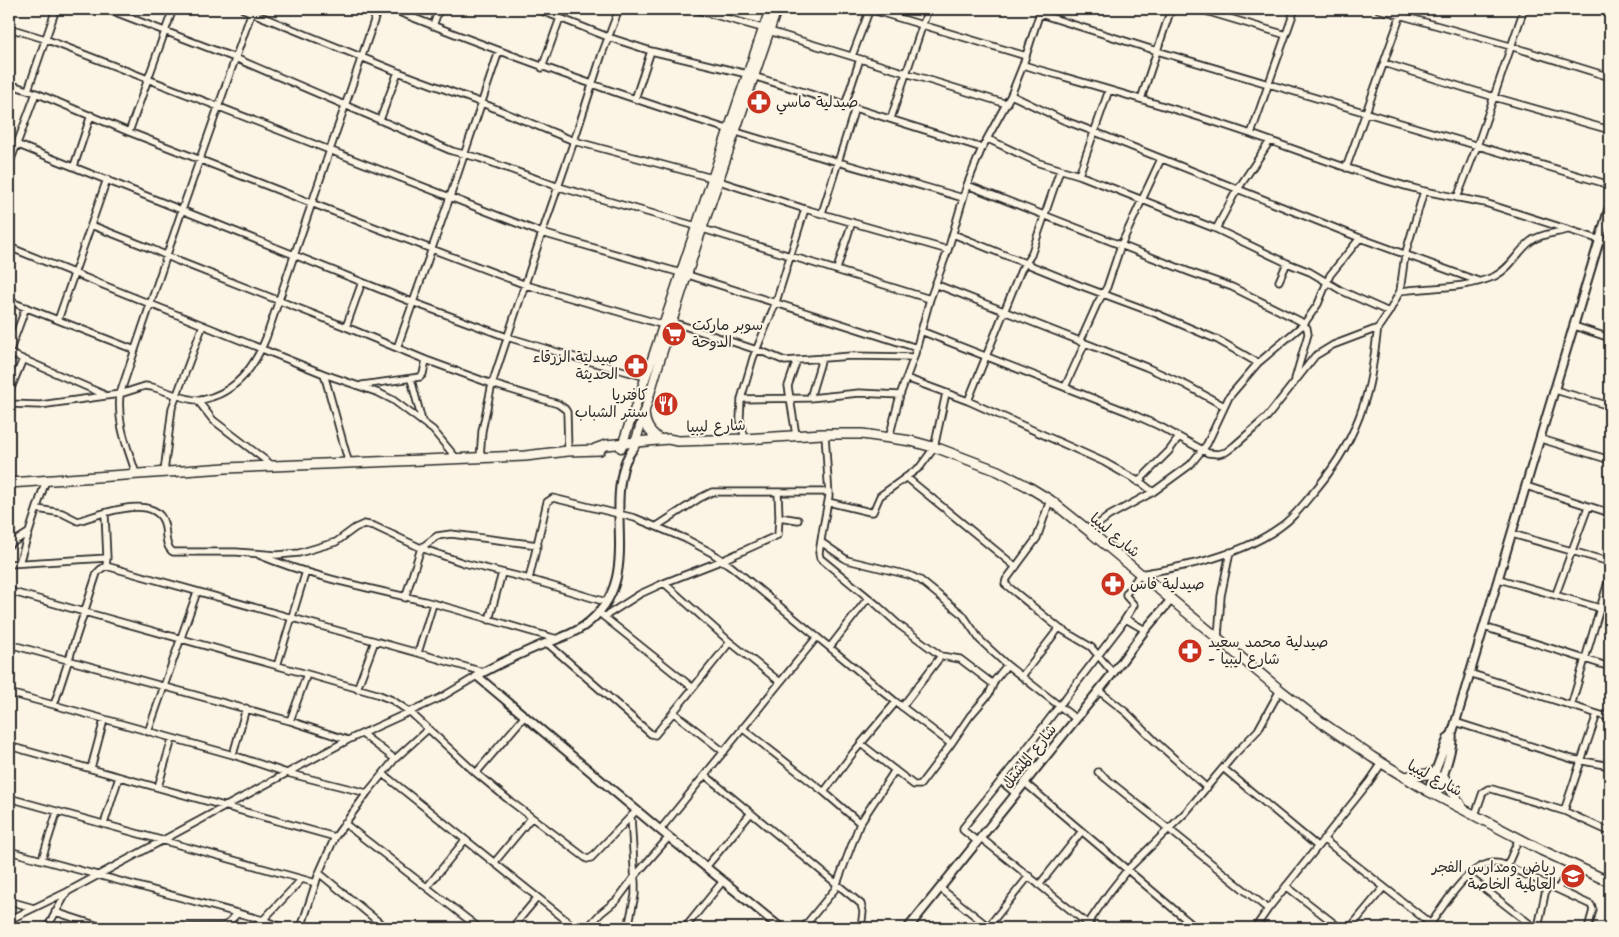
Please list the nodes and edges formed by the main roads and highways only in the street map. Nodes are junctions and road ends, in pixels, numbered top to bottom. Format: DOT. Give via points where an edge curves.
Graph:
graph roads {
  1 [pos="770,9"];
  2 [pos="777,9"];
  3 [pos="766,30"];
  4 [pos="668,324"];
  5 [pos="644,412"];
  6 [pos="659,440"];
  7 [pos="678,440"];
  8 [pos="635,444"];
  9 [pos="621,445"];
  10 [pos="9,483"];
  11 [pos="1404,777"];
  12 [pos="1462,808"];
  13 [pos="1610,882"];
  1 -- 3 [label="main road"];
  2 -- 3 [label="main road"];
  3 -- 4 [label="main road"];
  4 -- 5 [label="main road"];
  4 -- 9 [label="main road"];
  5 -- 6 [label="highway" via="646,426"];
  5 -- 8 [label="main road"];
  6 -- 7 [label="highway, شارع ليبيا"];
  6 -- 8 [label="highway, شارع ليبيا"];
  7 -- 8 [label="highway, شارع ليبيا"];
  7 -- 11 [label="highway, شارع ليبيا" via="862,434 911,441 954,453 998,471 1050,500 1280,690 1321,722"];
  8 -- 9 [label="highway, شارع ليبيا"];
  9 -- 10 [label="highway, شارع ليبيا" via="525,456 273,466"];
  11 -- 12 [label="highway, شارع ليبيا"];
  11 -- 12 [label="highway" via="1439,774"];
  12 -- 13 [label="highway, شارع ليبيا"];
}
